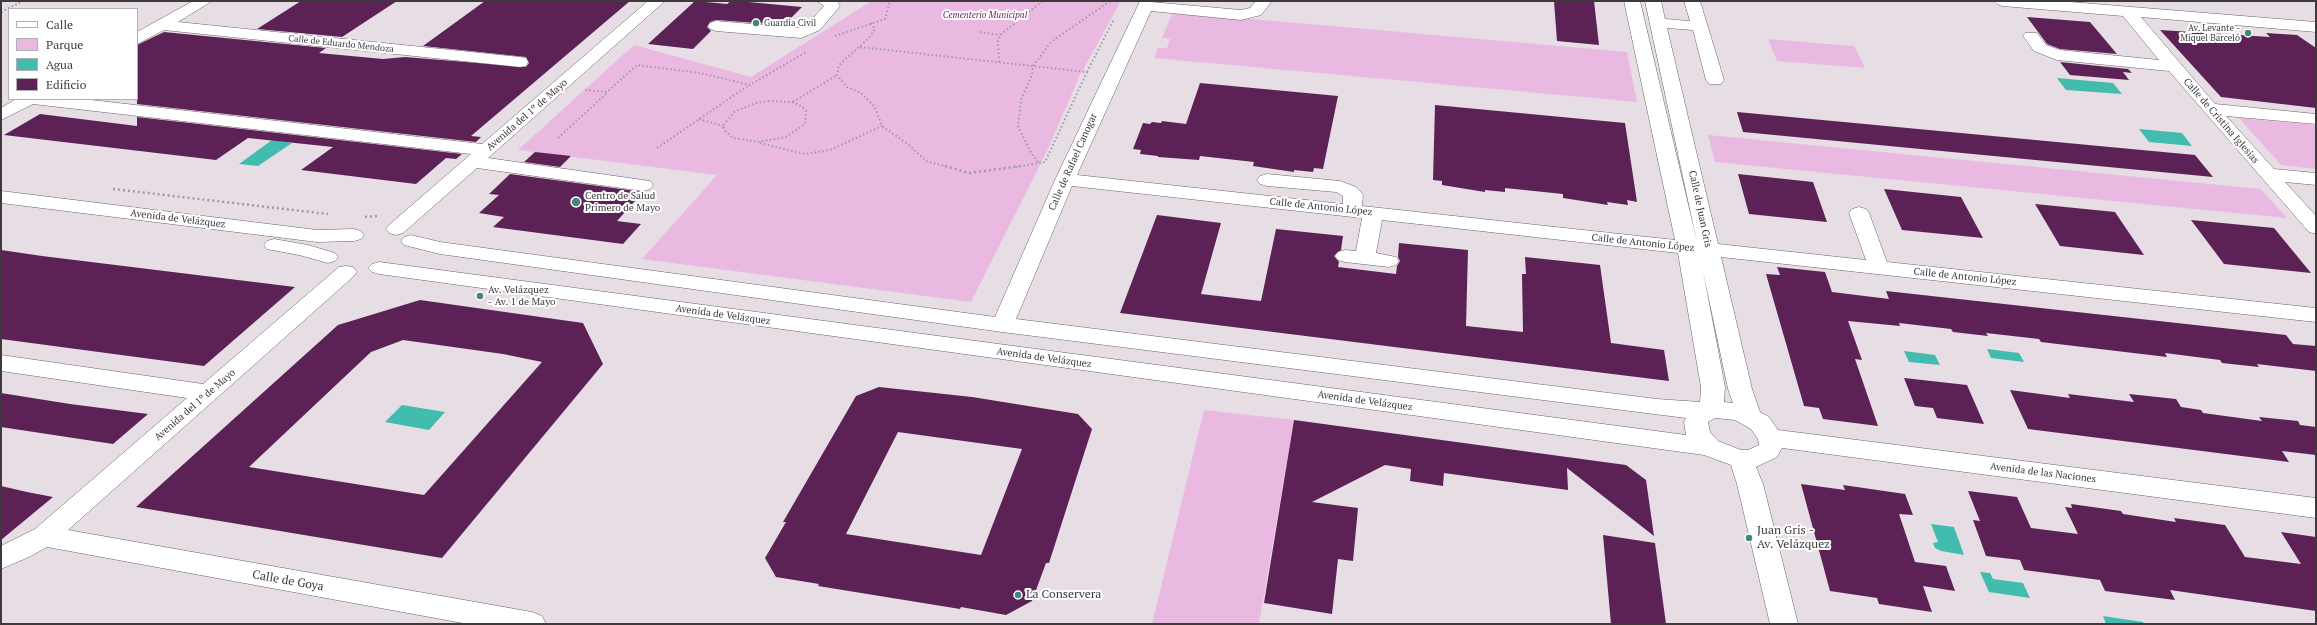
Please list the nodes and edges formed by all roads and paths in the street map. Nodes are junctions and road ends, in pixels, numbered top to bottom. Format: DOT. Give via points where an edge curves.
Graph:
graph roads {
  1 [pos="23,1"];
  2 [pos="204,1"];
  3 [pos="658,1"];
  4 [pos="822,1"];
  5 [pos="825,1"];
  6 [pos="890,1"];
  7 [pos="1043,1"];
  8 [pos="1110,1"];
  9 [pos="1264,1"];
  10 [pos="1632,1"];
  11 [pos="1653,1"];
  12 [pos="1692,1"];
  13 [pos="2002,1"];
  14 [pos="2167,1"];
  15 [pos="1146,4"];
  16 [pos="9,8"];
  17 [pos="2128,12"];
  18 [pos="2316,12"];
  19 [pos="1116,15"];
  20 [pos="798,17"];
  21 [pos="1658,22"];
  22 [pos="871,23"];
  23 [pos="161,25"];
  24 [pos="716,26"];
  25 [pos="1699,26"];
  26 [pos="2316,27"];
  27 [pos="980,32"];
  28 [pos="1000,35"];
  29 [pos="2031,36"];
  30 [pos="830,37"];
  31 [pos="138,38"];
  32 [pos="860,47"];
  33 [pos="810,49"];
  34 [pos="520,62"];
  35 [pos="999,62"];
  36 [pos="1033,66"];
  37 [pos="2174,66"];
  38 [pos="1087,72"];
  39 [pos="837,75"];
  40 [pos="1714,80"];
  41 [pos="750,85"];
  42 [pos="578,89"];
  43 [pos="607,92"];
  44 [pos="27,100"];
  45 [pos="43,100"];
  46 [pos="792,102"];
  47 [pos="2210,109"];
  48 [pos="1,115"];
  49 [pos="700,119"];
  50 [pos="2316,119"];
  51 [pos="723,126"];
  52 [pos="882,126"];
  53 [pos="558,138"];
  54 [pos="758,142"];
  55 [pos="657,148"];
  56 [pos="481,156"];
  57 [pos="1038,162"];
  58 [pos="2268,174"];
  59 [pos="2316,179"];
  60 [pos="1065,180"];
  61 [pos="1267,180"];
  62 [pos="642,185"];
  63 [pos="110,189"];
  64 [pos="1,197"];
  65 [pos="1352,210"];
  66 [pos="1,212"];
  67 [pos="1373,212"];
  68 [pos="1859,213"];
  69 [pos="336,215"];
  70 [pos="365,228"];
  71 [pos="2316,228"];
  72 [pos="405,229"];
  73 [pos="1687,248"];
  74 [pos="1709,250"];
  75 [pos="1344,256"];
  76 [pos="328,257"];
  77 [pos="1365,258"];
  78 [pos="1389,260"];
  79 [pos="379,268"];
  80 [pos="1879,268"];
  81 [pos="346,272"];
  82 [pos="2316,315"];
  83 [pos="1002,325"];
  84 [pos="1,363"];
  85 [pos="208,393"];
  86 [pos="1709,410"];
  87 [pos="1749,416"];
  88 [pos="1770,438"];
  89 [pos="1709,447"];
  90 [pos="1741,459"];
  91 [pos="2316,508"];
  92 [pos="44,536"];
  93 [pos="1,558"];
  94 [pos="532,624"];
  95 [pos="1784,624"];
  1 -- 16 [label="path"];
  2 -- 23 [label="street"];
  3 -- 56 [label="street, Avenida del 1º de Mayo"];
  4 -- 20 [label="street" via="808,15"];
  5 -- 24 [label="street" via="830,2 832,6 814,27 801,33"];
  6 -- 22 [label="path" via="884,19"];
  7 -- 28 [label="path"];
  8 -- 36 [label="path" via="1051,42"];
  9 -- 15 [label="street" via="1255,12 1241,15"];
  10 -- 73 [label="street, Calle de Juan Gris"];
  11 -- 21 [label="street, Calle de Juan Gris"];
  12 -- 25 [label="street"];
  13 -- 17 [label="street"];
  14 -- 18 [label="street"];
  15 -- 60 [label="street, Calle de Rafael Canogar"];
  17 -- 26 [label="street"];
  17 -- 37 [label="street, Calle de Cristina Iglesias"];
  19 -- 38 [label="path"];
  21 -- 25 [label="street"];
  21 -- 74 [label="street, Calle de Juan Gris"];
  22 -- 30 [label="path"];
  22 -- 32 [label="path" via="875,29"];
  23 -- 31 [label="street"];
  23 -- 34 [label="street, Calle de Eduardo Mendoza"];
  25 -- 40 [label="street"];
  27 -- 28 [label="path"];
  28 -- 35 [label="path"];
  29 -- 37 [label="street" via="2040,48 2057,55"];
  32 -- 35 [label="path"];
  32 -- 39 [label="path" via="839,65"];
  33 -- 41 [label="path"];
  35 -- 36 [label="path"];
  36 -- 38 [label="path"];
  36 -- 57 [label="path" via="1032,75 1021,100 1018,126"];
  37 -- 47 [label="street, Calle de Cristina Iglesias"];
  38 -- 57 [label="path" via="1045,162"];
  39 -- 46 [label="path"];
  39 -- 52 [label="path" via="847,87 861,93 875,107"];
  41 -- 43 [label="path" via="700,73 637,65"];
  41 -- 49 [label="path"];
  42 -- 43 [label="path"];
  43 -- 53 [label="path"];
  44 -- 48 [label="street"];
  45 -- 56 [label="street"];
  46 -- 51 [label="path" via="768,101 744,107 726,119"];
  46 -- 54 [label="path" via="806,111 805,124 786,137"];
  47 -- 50 [label="street"];
  47 -- 58 [label="street, Calle de Cristina Iglesias"];
  49 -- 51 [label="path"];
  49 -- 55 [label="path"];
  51 -- 54 [label="path" via="733,138"];
  52 -- 54 [label="path" via="830,150 805,154"];
  52 -- 57 [label="path" via="926,160 969,173"];
  56 -- 62 [label="street"];
  56 -- 72 [label="street, Avenida del 1º de Mayo"];
  58 -- 59 [label="street"];
  58 -- 71 [label="street, Calle de Cristina Iglesias"];
  60 -- 65 [label="street, Calle de Antonio López"];
  60 -- 83 [label="street, Calle de Rafael Canogar"];
  61 -- 65 [label="street" via="1340,187 1353,195"];
  63 -- 69 [label="path"];
  64 -- 70 [label="street, Avenida de Velázquez" via="317,236"];
  65 -- 67 [label="street, Calle de Antonio López"];
  66 -- 76 [label="street, Avenida de Velázquez" via="301,248"];
  67 -- 73 [label="street, Calle de Antonio López"];
  67 -- 77 [label="street"];
  68 -- 80 [label="street"];
  70 -- 72 [label="street, Avenida de Velázquez"];
  70 -- 72 [label="path" via="388,214"];
  70 -- 76 [label="street" via="337,245"];
  72 -- 79 [label="street, Avenida del 1º de Mayo" via="405,253"];
  72 -- 83 [label="street" via="440,248"];
  73 -- 74 [label="street, Calle de Antonio López"];
  73 -- 86 [label="street, Calle de Juan Gris" via="1713,387"];
  74 -- 80 [label="street, Calle de Antonio López"];
  74 -- 87 [label="street, Calle de Juan Gris" via="1740,389"];
  75 -- 77 [label="street"];
  76 -- 81 [label="street" via="329,265"];
  77 -- 78 [label="street"];
  79 -- 81 [label="street"];
  79 -- 89 [label="street, Avenida de Velázquez"];
  80 -- 82 [label="street, Calle de Antonio López"];
  81 -- 85 [label="street, Avenida del 1º de Mayo"];
  83 -- 86 [label="street" via="1657,407"];
  84 -- 85 [label="street"];
  85 -- 92 [label="street, Avenida del 1º de Mayo"];
  86 -- 87 [label="street" via="1728,409"];
  86 -- 89 [label="street" via="1699,416 1696,422 1696,429"];
  87 -- 88 [label="street" via="1760,423"];
  88 -- 90 [label="street" via="1771,445 1768,451 1752,458"];
  88 -- 91 [label="street, Avenida de las Naciones"];
  89 -- 90 [label="street"];
  90 -- 95 [label="street" via="1750,484"];
  92 -- 93 [label="street, Avenida del 1º de Mayo"];
  92 -- 94 [label="street, Calle de Goya"];
}
